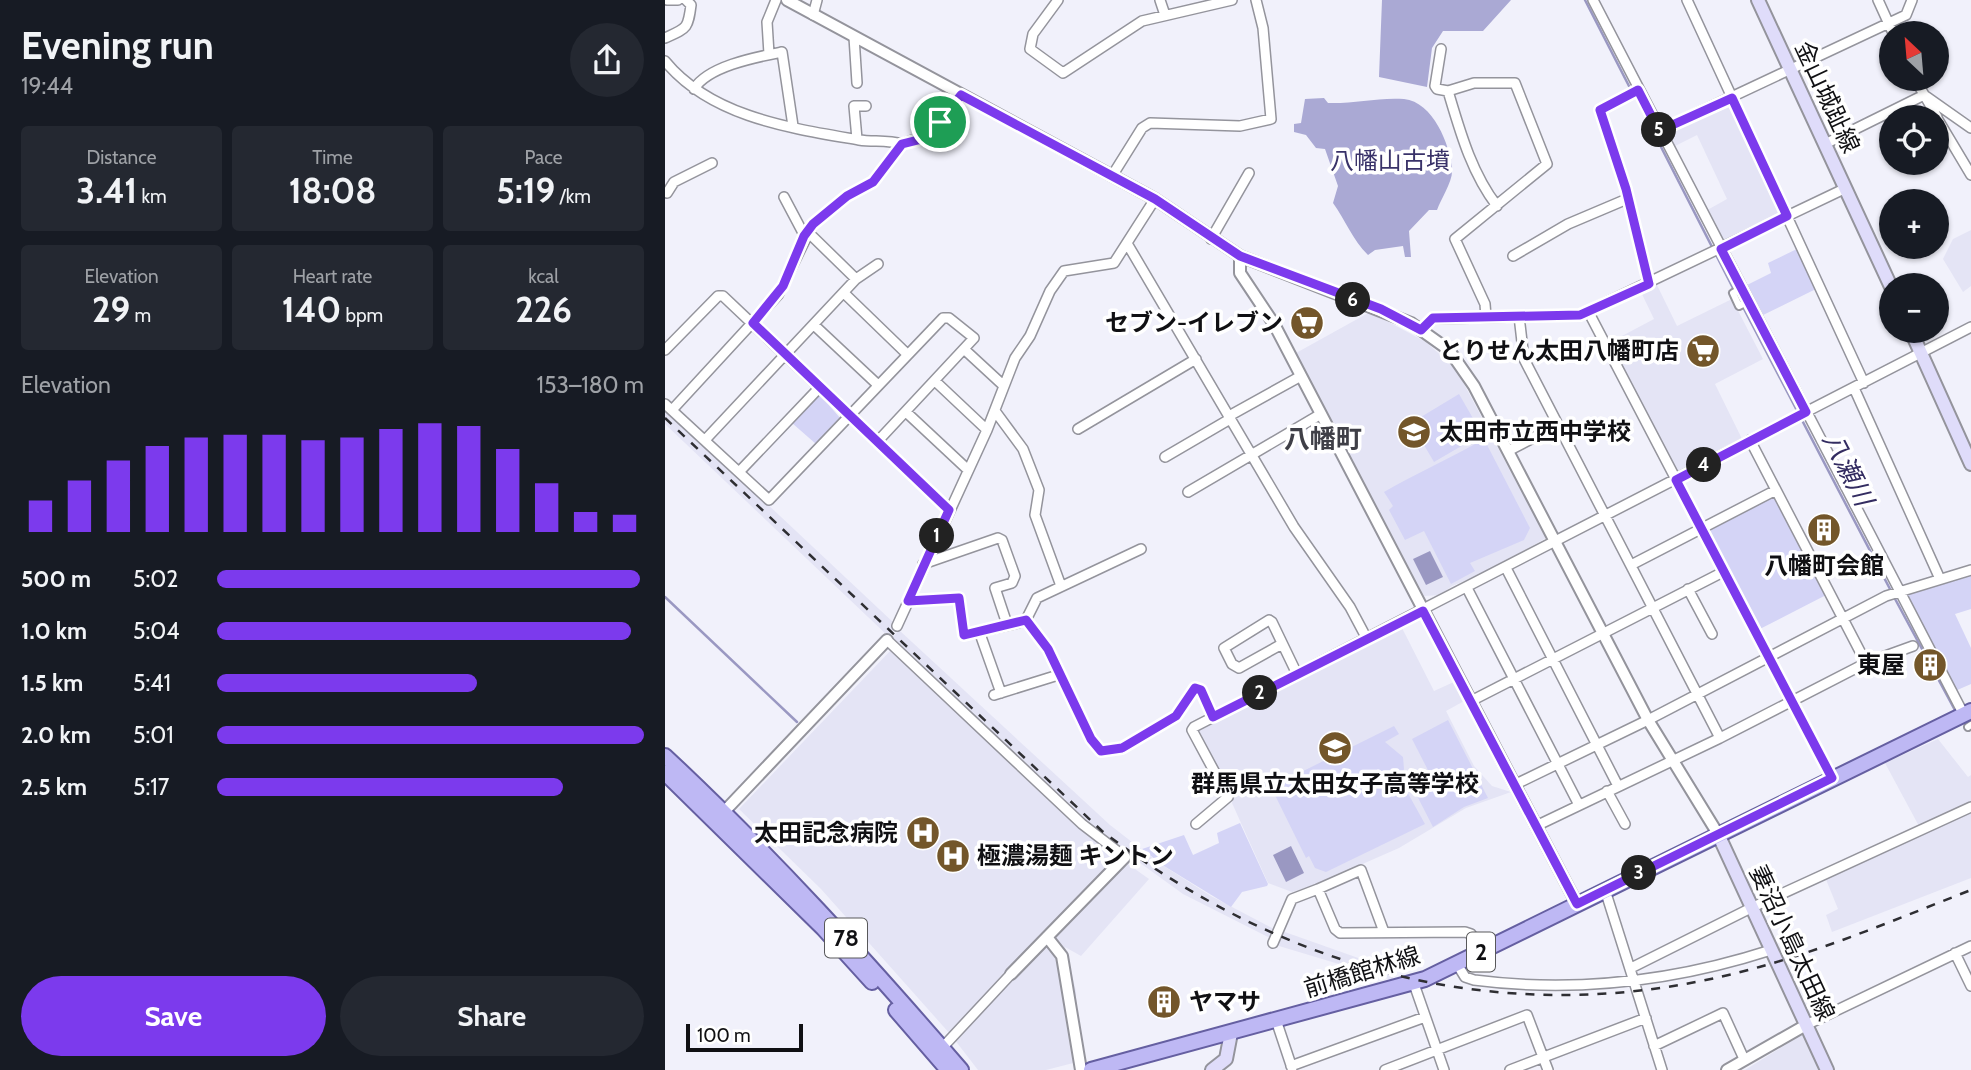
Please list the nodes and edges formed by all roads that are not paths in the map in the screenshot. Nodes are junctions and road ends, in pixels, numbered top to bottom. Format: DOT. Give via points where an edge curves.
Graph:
graph roads {
  1 [pos="667,0"];
  2 [pos="678,0"];
  3 [pos="686,0"];
  4 [pos="776,0"];
  5 [pos="787,0"];
  6 [pos="817,0"];
  7 [pos="1058,0"];
  8 [pos="1160,0"];
  9 [pos="1232,0"];
  10 [pos="1256,0"];
  11 [pos="1593,0"];
  12 [pos="1687,0"];
  13 [pos="1758,0"];
  14 [pos="1878,0"];
  15 [pos="1912,0"];
  16 [pos="813,15"];
  17 [pos="1165,15"];
  18 [pos="1888,21"];
  19 [pos="1893,21"];
  20 [pos="1879,28"];
  21 [pos="854,37"];
  22 [pos="665,38"];
  23 [pos="1441,49"];
  24 [pos="769,54"];
  25 [pos="665,61"];
  26 [pos="1791,70"];
  27 [pos="857,83"];
  28 [pos="694,89"];
  29 [pos="1448,91"];
  30 [pos="1921,91"];
  31 [pos="1634,92"];
  32 [pos="961,95"];
  33 [pos="1924,96"];
  34 [pos="1732,98"];
  35 [pos="1929,105"];
  36 [pos="866,106"];
  37 [pos="793,126"];
  38 [pos="1971,128"];
  39 [pos="1659,131"];
  40 [pos="1949,138"];
  41 [pos="857,139"];
  42 [pos="902,144"];
  43 [pos="1825,144"];
  44 [pos="712,163"];
  45 [pos="1249,173"];
  46 [pos="1971,175"];
  47 [pos="1112,176"];
  48 [pos="667,188"];
  49 [pos="1846,188"];
  50 [pos="784,197"];
  51 [pos="1155,199"];
  52 [pos="1627,199"];
  53 [pos="1497,206"];
  54 [pos="1787,216"];
  55 [pos="806,233"];
  56 [pos="1211,239"];
  57 [pos="1128,245"];
  58 [pos="1721,249"];
  59 [pos="1240,256"];
  60 [pos="1513,256"];
  61 [pos="878,264"];
  62 [pos="1885,273"];
  63 [pos="856,279"];
  64 [pos="1649,284"];
  65 [pos="845,294"];
  66 [pos="1588,311"];
  67 [pos="1519,316"];
  68 [pos="1486,317"];
  69 [pos="753,323"];
  70 [pos="814,325"];
  71 [pos="1971,327"];
  72 [pos="1421,330"];
  73 [pos="1916,343"];
  74 [pos="665,350"];
  75 [pos="965,350"];
  76 [pos="1921,353"];
  77 [pos="907,354"];
  78 [pos="786,355"];
  79 [pos="1196,359"];
  80 [pos="1301,376"];
  81 [pos="935,382"];
  82 [pos="1864,383"];
  83 [pos="878,385"];
  84 [pos="1004,386"];
  85 [pos="820,387"];
  86 [pos="1854,388"];
  87 [pos="669,407"];
  88 [pos="995,411"];
  89 [pos="906,412"];
  90 [pos="1806,412"];
  91 [pos="1321,414"];
  92 [pos="850,415"];
  93 [pos="1230,418"];
  94 [pos="1558,425"];
  95 [pos="1078,429"];
  96 [pos="987,430"];
  97 [pos="705,440"];
  98 [pos="1750,440"];
  99 [pos="877,442"];
  100 [pos="1508,451"];
  101 [pos="1252,455"];
  102 [pos="1165,457"];
  103 [pos="1971,464"];
  104 [pos="967,469"];
  105 [pos="739,472"];
  106 [pos="1676,480"];
  107 [pos="1776,489"];
  108 [pos="1188,492"];
  109 [pos="949,510"];
  110 [pos="1606,517"];
  111 [pos="1701,529"];
  112 [pos="1556,543"];
  113 [pos="1141,549"];
  114 [pos="923,564"];
  115 [pos="1631,565"];
  116 [pos="1506,568"];
  117 [pos="1971,570"];
  118 [pos="1723,572"];
  119 [pos="1940,579"];
  120 [pos="1061,586"];
  121 [pos="1467,588"];
  122 [pos="1688,589"];
  123 [pos="1899,590"];
  124 [pos="908,601"];
  125 [pos="1653,608"];
  126 [pos="1423,611"];
  127 [pos="1843,617"];
  128 [pos="1026,620"];
  129 [pos="1007,624"];
  130 [pos="897,626"];
  131 [pos="979,631"];
  132 [pos="1602,634"];
  133 [pos="1712,634"];
  134 [pos="1367,639"];
  135 [pos="887,640"];
  136 [pos="1282,644"];
  137 [pos="1913,646"];
  138 [pos="1767,656"];
  139 [pos="1552,660"];
  140 [pos="1866,663"];
  141 [pos="1297,674"];
  142 [pos="1055,676"];
  143 [pos="1514,679"];
  144 [pos="1699,694"];
  145 [pos="1471,701"];
  146 [pos="1791,702"];
  147 [pos="1213,717"];
  148 [pos="1966,719"];
  149 [pos="1648,720"];
  150 [pos="1720,738"];
  151 [pos="1597,744"];
  152 [pos="665,756"];
  153 [pos="1672,760"];
  154 [pos="1557,763"];
  155 [pos="665,773"];
  156 [pos="1832,778"];
  157 [pos="1514,785"];
  158 [pos="1618,786"];
  159 [pos="1607,792"];
  160 [pos="1579,805"];
  161 [pos="1971,807"];
  162 [pos="720,816"];
  163 [pos="1196,824"];
  164 [pos="1625,824"];
  165 [pos="1536,826"];
  166 [pos="1717,834"];
  167 [pos="1125,857"];
  168 [pos="1318,889"];
  169 [pos="1605,890"];
  170 [pos="1577,904"];
  171 [pos="1753,907"];
  172 [pos="1384,932"];
  173 [pos="1047,937"];
  174 [pos="1273,943"];
  175 [pos="1971,946"];
  176 [pos="1772,950"];
  177 [pos="1481,952"];
  178 [pos="1955,953"];
  179 [pos="1457,964"];
  180 [pos="1631,968"];
  181 [pos="1011,974"];
  182 [pos="1635,982"];
  183 [pos="1413,984"];
  184 [pos="1971,986"];
  185 [pos="1425,1017"];
  186 [pos="1646,1018"];
  187 [pos="1276,1020"];
  188 [pos="1806,1025"];
  189 [pos="1231,1033"];
  190 [pos="1654,1046"];
  191 [pos="942,1048"];
  192 [pos="1437,1050"];
  193 [pos="1543,1057"];
  194 [pos="1744,1059"];
  195 [pos="1292,1068"];
  196 [pos="948,1070"];
  197 [pos="961,1070"];
  198 [pos="1081,1070"];
  199 [pos="1091,1070"];
  200 [pos="1212,1070"];
  201 [pos="1385,1070"];
  202 [pos="1444,1070"];
  203 [pos="1510,1070"];
  204 [pos="1548,1070"];
  205 [pos="1662,1070"];
  206 [pos="1727,1070"];
  207 [pos="1827,1070"];
  1 -- 2 [label="street"];
  3 -- 22 [label="street" via="691,5 688,24"];
  4 -- 24 [label="street" via="767,22"];
  5 -- 16 [label="street"];
  6 -- 16 [label="street"];
  7 -- 17 [label="street" via="1033,34 1030,49 1061,73 1142,21"];
  8 -- 17 [label="street"];
  9 -- 17 [label="street"];
  10 -- 47 [label="street" via="1271,119 1240,126 1150,123 1142,128"];
  11 -- 31 [label="street"];
  12 -- 34 [label="street"];
  13 -- 26 [label="main road, 金山城趾線"];
  14 -- 18 [label="street"];
  15 -- 19 [label="street" via="1906,15"];
  16 -- 21 [label="street"];
  20 -- 26 [label="street"];
  21 -- 27 [label="street"];
  21 -- 32 [label="street"];
  23 -- 29 [label="street" via="1435,86"];
  24 -- 28 [label="street" via="742,60"];
  24 -- 37 [label="street" via="782,52"];
  25 -- 28 [label="street"];
  26 -- 34 [label="street"];
  26 -- 43 [label="main road, 金山城趾線"];
  28 -- 37 [label="street" via="716,104"];
  29 -- 53 [label="street" via="1468,153 1483,188"];
  29 -- 53 [label="street" via="1474,83 1515,83 1547,164"];
  30 -- 33 [label="street"];
  31 -- 39 [label="street"];
  31 -- 52 [label="street" via="1600,110"];
  32 -- 42 [label="street" via="928,134"];
  32 -- 47 [label="street"];
  33 -- 35 [label="street"];
  33 -- 38 [label="street"];
  33 -- 43 [label="street"];
  34 -- 39 [label="street"];
  34 -- 54 [label="street"];
  36 -- 41 [label="street" via="854,106"];
  37 -- 41 [label="street"];
  39 -- 58 [label="street"];
  40 -- 46 [label="street"];
  41 -- 42 [label="street"];
  42 -- 55 [label="street" via="873,182 820,217"];
  43 -- 49 [label="main road, 金山城趾線"];
  44 -- 48 [label="street"];
  45 -- 56 [label="street"];
  47 -- 51 [label="street"];
  49 -- 54 [label="street"];
  49 -- 62 [label="main road, 金山城趾線"];
  50 -- 55 [label="street" via="798,227"];
  51 -- 56 [label="street"];
  51 -- 57 [label="street"];
  52 -- 60 [label="street" via="1575,220"];
  52 -- 64 [label="street"];
  53 -- 68 [label="street" via="1455,239 1485,304"];
  54 -- 58 [label="street"];
  54 -- 82 [label="street"];
  55 -- 63 [label="street"];
  55 -- 69 [label="street" via="783,286"];
  56 -- 59 [label="street"];
  57 -- 79 [label="street"];
  57 -- 84 [label="street" via="1111,265 1072,269 1060,275"];
  58 -- 64 [label="street"];
  58 -- 90 [label="street"];
  59 -- 72 [label="street" via="1381,309"];
  59 -- 80 [label="street" via="1240,273 1261,301"];
  61 -- 63 [label="street"];
  63 -- 65 [label="street"];
  64 -- 66 [label="street"];
  65 -- 70 [label="street"];
  65 -- 77 [label="street"];
  66 -- 67 [label="street"];
  66 -- 106 [label="street"];
  67 -- 68 [label="street"];
  67 -- 94 [label="street" via="1524,359"];
  68 -- 72 [label="street" via="1433,318"];
  69 -- 74 [label="street" via="720,295"];
  69 -- 78 [label="street"];
  69 -- 87 [label="street"];
  70 -- 78 [label="street"];
  70 -- 83 [label="street"];
  71 -- 76 [label="street"];
  72 -- 100 [label="street" via="1462,365"];
  73 -- 76 [label="main road"];
  75 -- 77 [label="street" via="974,338 947,317"];
  75 -- 81 [label="street"];
  75 -- 84 [label="street"];
  76 -- 82 [label="street"];
  76 -- 103 [label="main road"];
  77 -- 83 [label="street"];
  78 -- 85 [label="street"];
  78 -- 97 [label="street"];
  79 -- 93 [label="street"];
  79 -- 95 [label="street"];
  80 -- 91 [label="street"];
  80 -- 93 [label="street"];
  81 -- 89 [label="street"];
  81 -- 96 [label="street"];
  82 -- 86 [label="street"];
  83 -- 92 [label="street"];
  84 -- 88 [label="street"];
  85 -- 92 [label="street"];
  85 -- 105 [label="street"];
  86 -- 90 [label="street"];
  86 -- 119 [label="street"];
  87 -- 97 [label="street"];
  88 -- 96 [label="street"];
  88 -- 120 [label="street" via="1023,449 1039,490 1035,515"];
  89 -- 99 [label="street"];
  89 -- 104 [label="street"];
  90 -- 98 [label="street"];
  90 -- 123 [label="street"];
  91 -- 101 [label="street"];
  91 -- 126 [label="street"];
  92 -- 99 [label="street"];
  92 -- 105 [label="street" via="769,500"];
  93 -- 101 [label="street"];
  93 -- 102 [label="street"];
  94 -- 100 [label="street"];
  94 -- 110 [label="street"];
  96 -- 104 [label="street"];
  97 -- 105 [label="street"];
  98 -- 106 [label="street"];
  98 -- 107 [label="street"];
  99 -- 109 [label="street"];
  100 -- 112 [label="street"];
  101 -- 108 [label="street"];
  101 -- 134 [label="street"];
  104 -- 109 [label="street"];
  106 -- 110 [label="street"];
  106 -- 111 [label="street"];
  107 -- 111 [label="street"];
  107 -- 127 [label="street"];
  109 -- 114 [label="street"];
  110 -- 112 [label="street"];
  110 -- 115 [label="street"];
  111 -- 115 [label="street"];
  111 -- 118 [label="street"];
  112 -- 116 [label="street"];
  112 -- 132 [label="street"];
  113 -- 120 [label="street"];
  114 -- 124 [label="street"];
  114 -- 129 [label="street" via="1002,540 1015,576 1012,583 995,588"];
  115 -- 125 [label="street"];
  116 -- 121 [label="street"];
  116 -- 139 [label="street"];
  117 -- 119 [label="street"];
  118 -- 122 [label="street"];
  118 -- 138 [label="street"];
  119 -- 123 [label="street"];
  120 -- 128 [label="street" via="1037,598"];
  121 -- 126 [label="street"];
  121 -- 143 [label="street"];
  122 -- 125 [label="street"];
  122 -- 133 [label="street"];
  123 -- 127 [label="street"];
  123 -- 148 [label="street"];
  124 -- 130 [label="street"];
  124 -- 131 [label="street" via="959,598 964,635"];
  125 -- 132 [label="street"];
  125 -- 144 [label="street"];
  126 -- 134 [label="street"];
  126 -- 145 [label="street"];
  127 -- 138 [label="street"];
  127 -- 140 [label="street"];
  128 -- 129 [label="street"];
  128 -- 147 [label="street" via="1048,649 1101,751 1122,748 1176,716 1195,688 1201,690"];
  129 -- 131 [label="street"];
  131 -- 142 [label="street" via="998,694"];
  132 -- 139 [label="street"];
  132 -- 149 [label="street"];
  134 -- 141 [label="street"];
  135 -- 162 [label="street"];
  135 -- 167 [label="street" via="1082,824"];
  136 -- 136 [label="street" via="1272,622 1266,620 1224,648 1239,668"];
  136 -- 141 [label="street"];
  137 -- 140 [label="street"];
  138 -- 144 [label="street"];
  138 -- 146 [label="street"];
  139 -- 143 [label="street"];
  139 -- 151 [label="street"];
  140 -- 146 [label="street"];
  141 -- 147 [label="street"];
  143 -- 145 [label="street"];
  143 -- 154 [label="street"];
  144 -- 149 [label="street"];
  144 -- 150 [label="street"];
  145 -- 157 [label="street"];
  146 -- 150 [label="street"];
  146 -- 156 [label="street"];
  147 -- 163 [label="street" via="1192,730 1228,797"];
  148 -- 156 [label="main road, 前橋館林線 / 2"];
  149 -- 151 [label="street"];
  149 -- 153 [label="street"];
  150 -- 153 [label="street"];
  151 -- 154 [label="street"];
  151 -- 158 [label="street"];
  152 -- 162 [label="main road, 78"];
  153 -- 158 [label="street"];
  153 -- 166 [label="street"];
  154 -- 157 [label="street"];
  154 -- 160 [label="street"];
  155 -- 162 [label="main road, 78"];
  156 -- 166 [label="main road, 前橋館林線 / 2"];
  157 -- 165 [label="street"];
  158 -- 159 [label="street"];
  159 -- 160 [label="street"];
  159 -- 164 [label="street"];
  160 -- 165 [label="street"];
  161 -- 171 [label="street"];
  162 -- 191 [label="main road, 78" via="831,920"];
  162 -- 196 [label="main road, 78"];
  165 -- 170 [label="street"];
  166 -- 169 [label="main road, 前橋館林線 / 2"];
  166 -- 171 [label="main road, 妻沼小島太田線"];
  167 -- 173 [label="street"];
  168 -- 172 [label="street" via="1336,931"];
  168 -- 172 [label="street" via="1361,870"];
  168 -- 174 [label="street" via="1292,898"];
  169 -- 170 [label="main road, 前橋館林線 / 2"];
  169 -- 180 [label="street"];
  170 -- 177 [label="main road, 前橋館林線 / 2"];
  171 -- 176 [label="main road, 妻沼小島太田線"];
  171 -- 180 [label="street"];
  172 -- 177 [label="street" via="1465,932"];
  173 -- 181 [label="street"];
  173 -- 198 [label="street" via="1062,956"];
  175 -- 178 [label="street"];
  176 -- 182 [label="street"];
  176 -- 188 [label="main road, 妻沼小島太田線"];
  177 -- 179 [label="main road, 前橋館林線 / 2"];
  178 -- 184 [label="street"];
  178 -- 188 [label="street"];
  179 -- 182 [label="street" via="1469,979 1497,983 1571,986"];
  179 -- 183 [label="main road, 前橋館林線 / 2"];
  180 -- 182 [label="street"];
  181 -- 191 [label="street"];
  182 -- 186 [label="street"];
  183 -- 185 [label="street"];
  183 -- 187 [label="main road, 前橋館林線 / 2"];
  185 -- 192 [label="street"];
  185 -- 195 [label="street"];
  186 -- 190 [label="street"];
  186 -- 193 [label="street"];
  187 -- 189 [label="main road, 前橋館林線 / 2"];
  187 -- 195 [label="street"];
  188 -- 194 [label="street"];
  188 -- 207 [label="main road, 妻沼小島太田線"];
  189 -- 199 [label="main road, 前橋館林線 / 2"];
  189 -- 200 [label="main road" via="1227,1055"];
  190 -- 194 [label="street" via="1723,1013"];
  190 -- 205 [label="street"];
  191 -- 197 [label="main road, 78"];
  192 -- 193 [label="street" via="1527,1015"];
  192 -- 201 [label="street"];
  192 -- 202 [label="street"];
  193 -- 203 [label="street"];
  193 -- 204 [label="street"];
  194 -- 206 [label="street"];
}
